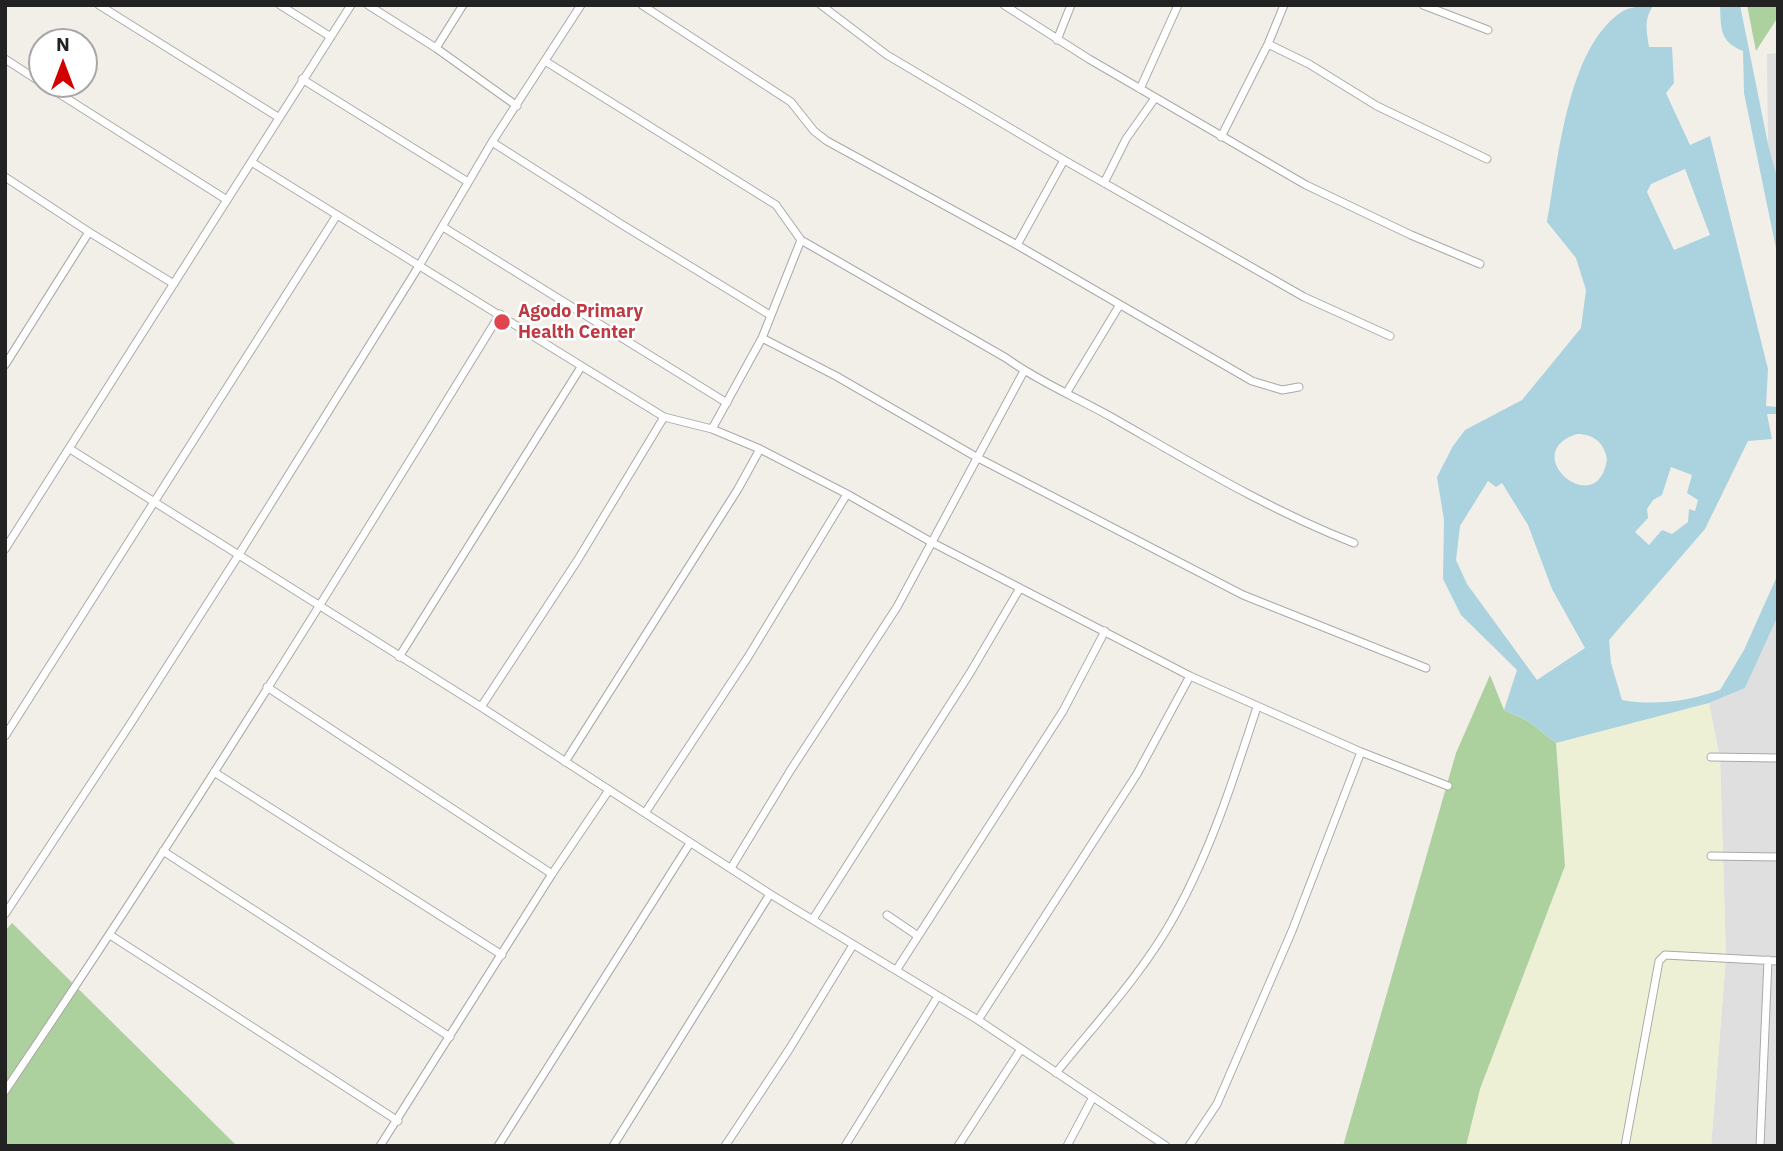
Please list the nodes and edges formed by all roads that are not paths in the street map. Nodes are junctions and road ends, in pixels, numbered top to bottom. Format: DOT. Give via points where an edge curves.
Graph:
graph roads {
  1 [pos="99,5"];
  2 [pos="280,5"];
  3 [pos="351,5"];
  4 [pos="368,5"];
  5 [pos="463,5"];
  6 [pos="581,5"];
  7 [pos="642,5"];
  8 [pos="821,5"];
  9 [pos="1004,5"];
  10 [pos="1071,5"];
  11 [pos="1178,5"];
  12 [pos="1284,5"];
  13 [pos="1423,5"];
  14 [pos="1488,30"];
  15 [pos="331,37"];
  16 [pos="1057,40"];
  17 [pos="1268,44"];
  18 [pos="436,48"];
  19 [pos="5,60"];
  20 [pos="545,61"];
  21 [pos="28,74"];
  22 [pos="302,79"];
  23 [pos="1140,89"];
  24 [pos="67,98"];
  25 [pos="1155,98"];
  26 [pos="517,106"];
  27 [pos="278,117"];
  28 [pos="1221,137"];
  29 [pos="492,142"];
  30 [pos="1487,159"];
  31 [pos="1064,160"];
  32 [pos="253,163"];
  33 [pos="6,180"];
  34 [pos="468,182"];
  35 [pos="1104,183"];
  36 [pos="228,200"];
  37 [pos="337,215"];
  38 [pos="443,227"];
  39 [pos="89,232"];
  40 [pos="801,240"];
  41 [pos="1017,245"];
  42 [pos="1480,264"];
  43 [pos="419,266"];
  44 [pos="174,284"];
  45 [pos="1119,306"];
  46 [pos="500,314"];
  47 [pos="770,315"];
  48 [pos="1390,336"];
  49 [pos="762,338"];
  50 [pos="5,365"];
  51 [pos="581,367"];
  52 [pos="1024,371"];
  53 [pos="1299,387"];
  54 [pos="1067,392"];
  55 [pos="727,403"];
  56 [pos="664,417"];
  57 [pos="712,429"];
  58 [pos="70,449"];
  59 [pos="760,449"];
  60 [pos="978,458"];
  61 [pos="847,494"];
  62 [pos="156,503"];
  63 [pos="933,543"];
  64 [pos="1354,543"];
  65 [pos="5,549"];
  66 [pos="238,556"];
  67 [pos="1020,588"];
  68 [pos="318,605"];
  69 [pos="1105,631"];
  70 [pos="399,657"];
  71 [pos="1426,668"];
  72 [pos="1190,676"];
  73 [pos="267,687"];
  74 [pos="481,707"];
  75 [pos="1257,707"];
  76 [pos="5,736"];
  77 [pos="1361,752"];
  78 [pos="1711,757"];
  79 [pos="1778,758"];
  80 [pos="565,762"];
  81 [pos="214,772"];
  82 [pos="1448,786"];
  83 [pos="609,790"];
  84 [pos="645,813"];
  85 [pos="690,843"];
  86 [pos="163,850"];
  87 [pos="1711,856"];
  88 [pos="1778,857"];
  89 [pos="731,868"];
  90 [pos="552,874"];
  91 [pos="770,894"];
  92 [pos="5,914"];
  93 [pos="887,915"];
  94 [pos="813,919"];
  95 [pos="110,935"];
  96 [pos="918,936"];
  97 [pos="853,945"];
  98 [pos="502,955"];
  99 [pos="1768,960"];
  100 [pos="1778,961"];
  101 [pos="897,970"];
  102 [pos="938,996"];
  103 [pos="978,1020"];
  104 [pos="450,1037"];
  105 [pos="1021,1049"];
  106 [pos="1056,1073"];
  107 [pos="5,1091"];
  108 [pos="1093,1097"];
  109 [pos="398,1121"];
  110 [pos="380,1146"];
  111 [pos="498,1146"];
  112 [pos="613,1146"];
  113 [pos="725,1146"];
  114 [pos="845,1146"];
  115 [pos="958,1146"];
  116 [pos="1067,1146"];
  117 [pos="1166,1146"];
  118 [pos="1189,1146"];
  119 [pos="1625,1146"];
  120 [pos="1760,1146"];
  1 -- 27 [label="street"];
  2 -- 15 [label="street"];
  3 -- 15 [label="street"];
  4 -- 18 [label="street"];
  5 -- 18 [label="street"];
  6 -- 20 [label="street"];
  7 -- 41 [label="street" via="791,102 827,141"];
  8 -- 31 [label="street" via="887,55"];
  9 -- 16 [label="street"];
  10 -- 16 [label="street"];
  11 -- 23 [label="street"];
  12 -- 17 [label="street"];
  13 -- 14 [label="street"];
  15 -- 22 [label="street"];
  16 -- 23 [label="street"];
  17 -- 28 [label="street"];
  17 -- 30 [label="street" via="1394,115"];
  18 -- 26 [label="street"];
  19 -- 21 [label="street"];
  20 -- 26 [label="street"];
  20 -- 40 [label="street" via="776,205"];
  22 -- 27 [label="street"];
  22 -- 34 [label="street"];
  23 -- 25 [label="street"];
  24 -- 36 [label="street"];
  25 -- 28 [label="street"];
  25 -- 35 [label="street" via="1126,139"];
  26 -- 29 [label="street"];
  27 -- 32 [label="street"];
  28 -- 42 [label="street" via="1306,185"];
  29 -- 34 [label="street"];
  29 -- 47 [label="street"];
  31 -- 35 [label="street"];
  31 -- 41 [label="street"];
  32 -- 36 [label="street"];
  32 -- 37 [label="street"];
  33 -- 39 [label="street"];
  34 -- 38 [label="street"];
  35 -- 48 [label="street" via="1304,298"];
  36 -- 44 [label="street"];
  37 -- 43 [label="street"];
  37 -- 62 [label="street"];
  38 -- 43 [label="street"];
  38 -- 55 [label="street"];
  39 -- 44 [label="street"];
  39 -- 50 [label="street"];
  40 -- 47 [label="street"];
  40 -- 52 [label="street"];
  41 -- 45 [label="street"];
  43 -- 46 [label="street"];
  43 -- 66 [label="street"];
  44 -- 58 [label="street"];
  45 -- 53 [label="street" via="1252,382 1282,390"];
  45 -- 54 [label="street"];
  46 -- 51 [label="street"];
  46 -- 68 [label="street"];
  47 -- 49 [label="street"];
  49 -- 55 [label="street"];
  49 -- 60 [label="street"];
  51 -- 56 [label="street"];
  51 -- 70 [label="street"];
  52 -- 54 [label="street"];
  52 -- 60 [label="street"];
  54 -- 64 [label="street" via="1247,495"];
  55 -- 57 [label="street"];
  56 -- 57 [label="street"];
  56 -- 74 [label="street"];
  57 -- 59 [label="street"];
  58 -- 62 [label="street"];
  58 -- 65 [label="street"];
  59 -- 61 [label="street"];
  59 -- 80 [label="street"];
  60 -- 63 [label="street"];
  60 -- 71 [label="street" via="1243,595"];
  61 -- 63 [label="street"];
  61 -- 84 [label="street" via="748,657"];
  62 -- 66 [label="street"];
  62 -- 76 [label="street"];
  63 -- 67 [label="street"];
  63 -- 89 [label="street"];
  66 -- 68 [label="street"];
  66 -- 92 [label="street"];
  67 -- 69 [label="street"];
  67 -- 94 [label="street"];
  68 -- 70 [label="street"];
  68 -- 73 [label="street"];
  69 -- 72 [label="street"];
  69 -- 96 [label="street" via="1063,711"];
  70 -- 74 [label="street"];
  72 -- 75 [label="street"];
  72 -- 103 [label="street" via="1137,774"];
  73 -- 81 [label="street"];
  73 -- 90 [label="street"];
  74 -- 80 [label="street"];
  75 -- 77 [label="street"];
  75 -- 106 [label="street" via="1218,822 1175,916 1156,947"];
  77 -- 82 [label="street"];
  77 -- 118 [label="street" via="1292,931 1217,1104"];
  78 -- 79 [label="street"];
  80 -- 83 [label="street"];
  81 -- 86 [label="street"];
  81 -- 98 [label="street"];
  83 -- 84 [label="street"];
  83 -- 90 [label="street"];
  84 -- 85 [label="street"];
  85 -- 89 [label="street"];
  85 -- 111 [label="street"];
  86 -- 95 [label="street"];
  86 -- 104 [label="street"];
  87 -- 88 [label="street"];
  89 -- 91 [label="street"];
  90 -- 98 [label="street"];
  91 -- 94 [label="street"];
  91 -- 112 [label="street"];
  93 -- 96 [label="street"];
  94 -- 97 [label="street"];
  95 -- 107 [label="street"];
  95 -- 109 [label="street"];
  96 -- 101 [label="street"];
  97 -- 101 [label="street"];
  97 -- 113 [label="street"];
  98 -- 104 [label="street"];
  99 -- 100 [label="street"];
  99 -- 119 [label="street" via="1665,955 1659,961"];
  99 -- 120 [label="street"];
  101 -- 102 [label="street"];
  102 -- 103 [label="street"];
  102 -- 114 [label="street"];
  103 -- 105 [label="street"];
  104 -- 109 [label="street"];
  105 -- 106 [label="street"];
  105 -- 115 [label="street"];
  106 -- 108 [label="street"];
  108 -- 116 [label="street"];
  108 -- 117 [label="street"];
  109 -- 110 [label="street"];
}
